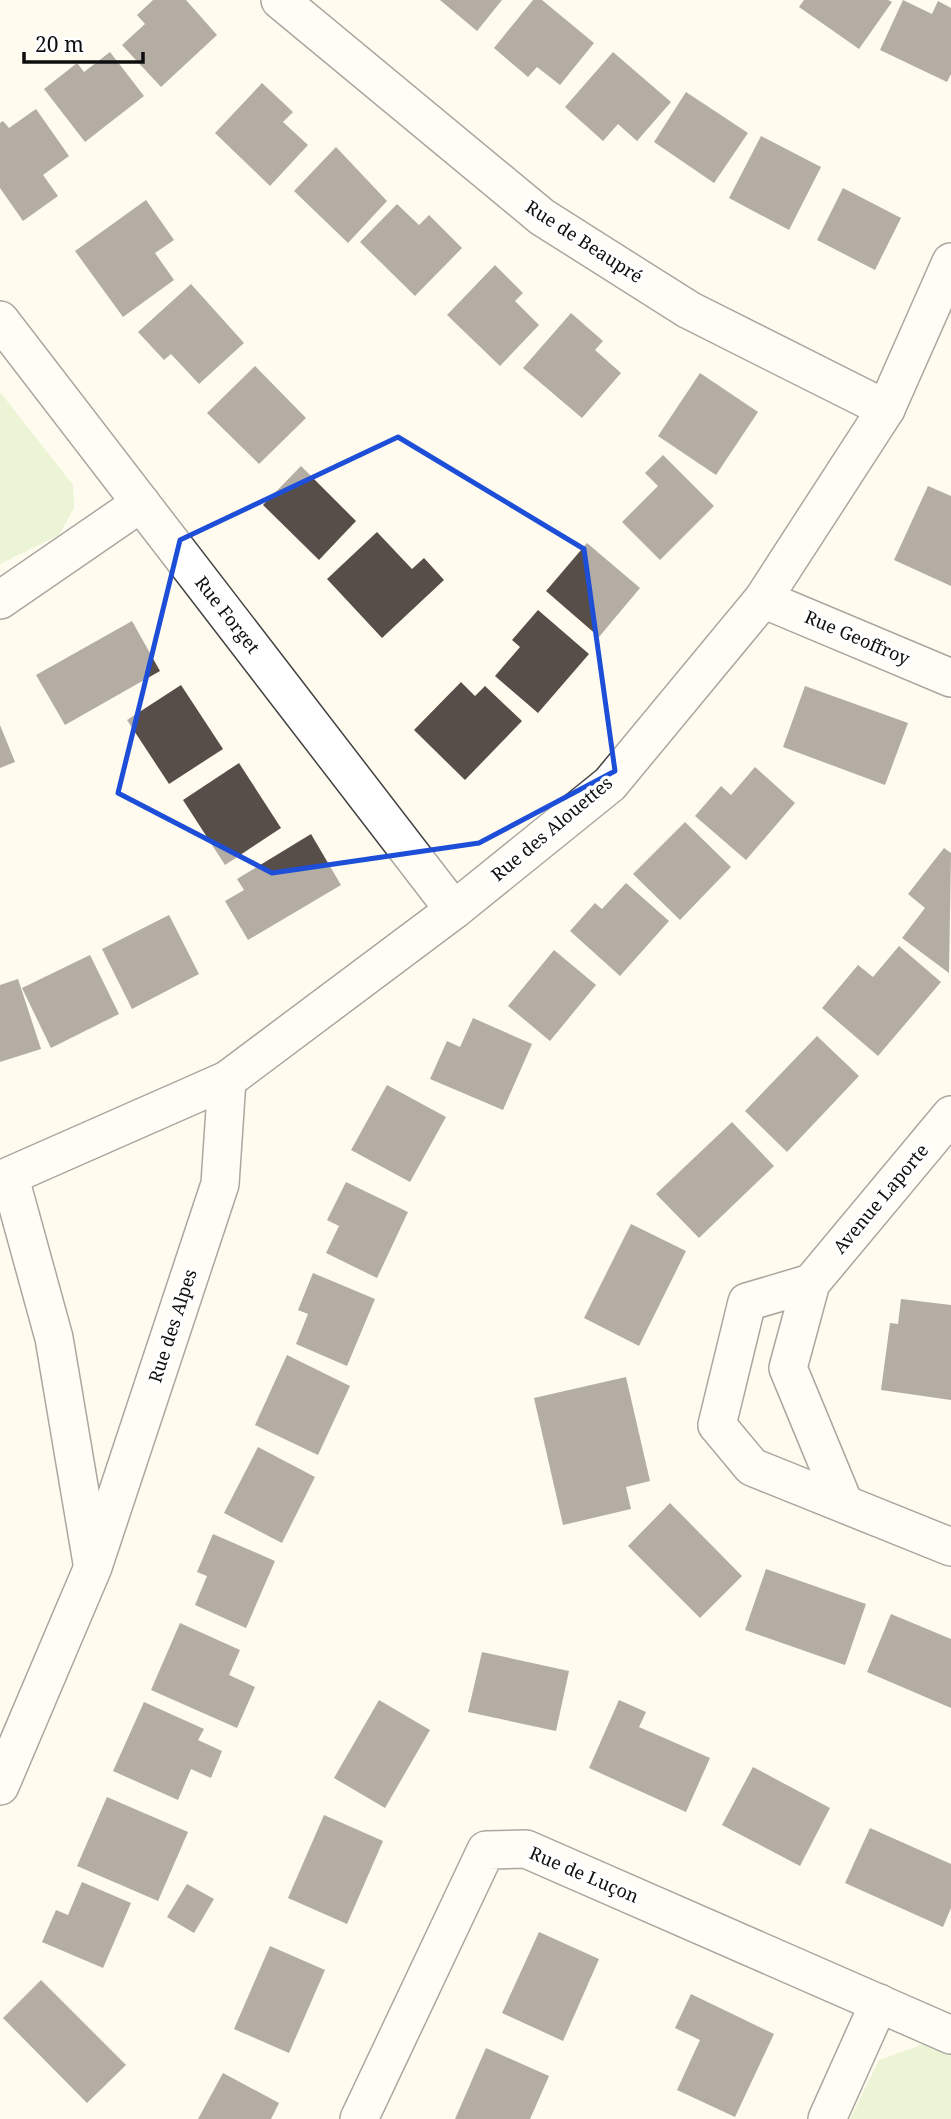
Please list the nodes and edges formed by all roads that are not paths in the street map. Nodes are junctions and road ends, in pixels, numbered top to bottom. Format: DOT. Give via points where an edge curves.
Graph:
graph roads {
  1 [pos="280,0"];
  2 [pos="951,261"];
  3 [pos="0,320"];
  4 [pos="886,409"];
  5 [pos="141,503"];
  6 [pos="763,599"];
  7 [pos="0,600"];
  8 [pos="951,678"];
  9 [pos="454,911"];
  10 [pos="227,1080"];
  11 [pos="951,1115"];
  12 [pos="5,1179"];
  13 [pos="811,1283"];
  14 [pos="843,1501"];
  15 [pos="951,1547"];
  16 [pos="93,1567"];
  17 [pos="0,1786"];
  18 [pos="878,2004"];
  19 [pos="951,2035"];
  20 [pos="359,2119"];
  21 [pos="827,2119"];
  1 -- 4 [label="street, Rue de Beaupré" via="542,217 689,310"];
  2 -- 4 [label="street, Rue des Alouettes"];
  3 -- 5 [label="street, Rue Forget"];
  4 -- 6 [label="street, Rue des Alouettes"];
  5 -- 7 [label="street"];
  5 -- 9 [label="street, Rue Forget"];
  6 -- 8 [label="street, Rue Geoffroy"];
  6 -- 9 [label="street, Rue des Alouettes" via="610,784"];
  9 -- 10 [label="street, Rue des Alouettes"];
  10 -- 12 [label="street, Rue des Alouettes"];
  10 -- 16 [label="street, Rue des Alpes" via="220,1184"];
  11 -- 13 [label="street, Avenue Laporte"];
  12 -- 16 [label="street" via="54,1338"];
  13 -- 14 [label="street, Avenue Laporte" via="788,1368"];
  13 -- 14 [label="street" via="747,1302 717,1424 752,1467"];
  14 -- 15 [label="street"];
  16 -- 17 [label="street, Rue des Alpes"];
  18 -- 19 [label="street, Rue de Luçon"];
  18 -- 20 [label="street, Rue de Luçon" via="526,1849 486,1850"];
  18 -- 21 [label="street"];
}
